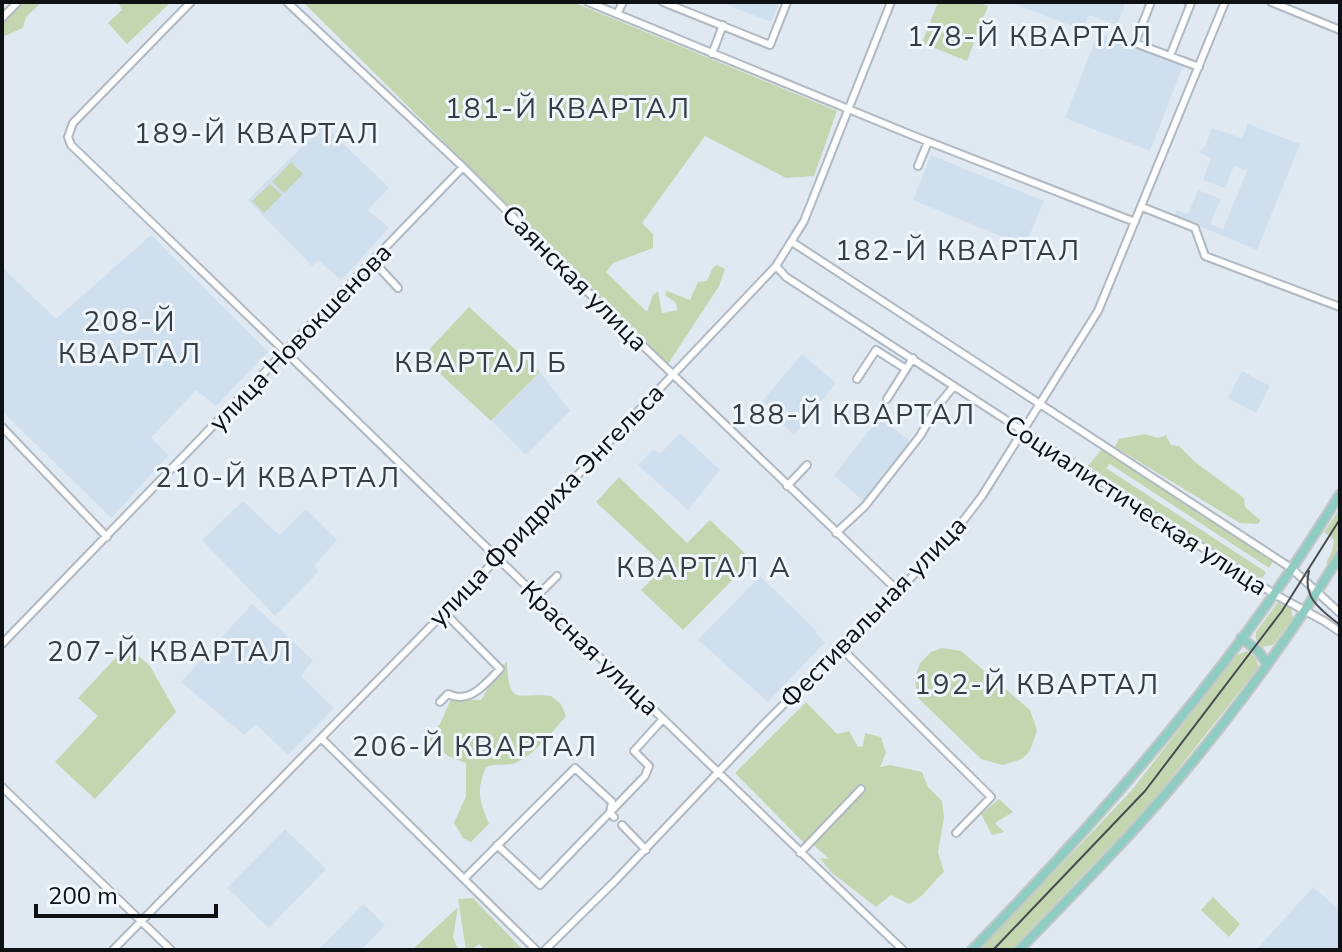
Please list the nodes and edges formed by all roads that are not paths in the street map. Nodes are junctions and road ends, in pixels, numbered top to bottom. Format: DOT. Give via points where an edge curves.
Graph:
graph roads {
  1 [pos="18,2"];
  2 [pos="191,2"];
  3 [pos="287,2"];
  4 [pos="588,2"];
  5 [pos="623,2"];
  6 [pos="663,2"];
  7 [pos="787,2"];
  8 [pos="891,2"];
  9 [pos="1151,2"];
  10 [pos="1188,2"];
  11 [pos="1225,2"];
  12 [pos="1271,2"];
  13 [pos="617,14"];
  14 [pos="2,18"];
  15 [pos="723,25"];
  16 [pos="1340,30"];
  17 [pos="712,54"];
  18 [pos="1170,56"];
  19 [pos="1199,67"];
  20 [pos="849,109"];
  21 [pos="928,142"];
  22 [pos="918,166"];
  23 [pos="463,167"];
  24 [pos="1142,207"];
  25 [pos="1135,222"];
  26 [pos="792,242"];
  27 [pos="374,262"];
  28 [pos="776,266"];
  29 [pos="398,288"];
  30 [pos="1340,307"];
  31 [pos="286,352"];
  32 [pos="913,358"];
  33 [pos="906,369"];
  34 [pos="673,374"];
  35 [pos="857,379"];
  36 [pos="954,386"];
  37 [pos="887,399"];
  38 [pos="1040,404"];
  39 [pos="2,427"];
  40 [pos="1023,431"];
  41 [pos="807,465"];
  42 [pos="787,486"];
  43 [pos="1339,497"];
  44 [pos="836,533"];
  45 [pos="107,537"];
  46 [pos="1340,555"];
  47 [pos="498,558"];
  48 [pos="1291,568"];
  49 [pos="557,576"];
  50 [pos="897,590"];
  51 [pos="1317,591"];
  52 [pos="1274,594"];
  53 [pos="536,597"];
  54 [pos="443,611"];
  55 [pos="1305,611"];
  56 [pos="1340,613"];
  57 [pos="1340,632"];
  58 [pos="1241,638"];
  59 [pos="2,644"];
  60 [pos="842,649"];
  61 [pos="1267,663"];
  62 [pos="440,702"];
  63 [pos="663,719"];
  64 [pos="321,738"];
  65 [pos="719,773"];
  66 [pos="2,787"];
  67 [pos="861,789"];
  68 [pos="612,815"];
  69 [pos="622,825"];
  70 [pos="956,833"];
  71 [pos="497,845"];
  72 [pos="646,850"];
  73 [pos="800,853"];
  74 [pos="464,879"];
  75 [pos="142,921"];
  76 [pos="113,950"];
  77 [pos="171,950"];
  78 [pos="536,950"];
  79 [pos="545,950"];
  80 [pos="903,950"];
  81 [pos="972,950"];
  82 [pos="1019,950"];
  1 -- 14 [label="street"];
  2 -- 31 [label="street, Красная улица" via="73,123 68,137"];
  3 -- 23 [label="street, Саянская улица"];
  4 -- 13 [label="street"];
  5 -- 13 [label="street"];
  6 -- 15 [label="street"];
  7 -- 15 [label="street" via="770,45"];
  8 -- 20 [label="street, улица Фридриха Энгельса"];
  9 -- 18 [label="street" via="1135,43"];
  10 -- 18 [label="street"];
  11 -- 19 [label="street, Фестивальная улица"];
  12 -- 16 [label="street"];
  13 -- 17 [label="street"];
  15 -- 17 [label="street"];
  17 -- 20 [label="street"];
  18 -- 19 [label="street"];
  19 -- 24 [label="street, Фестивальная улица"];
  20 -- 21 [label="street"];
  20 -- 26 [label="street, улица Фридриха Энгельса"];
  21 -- 22 [label="street"];
  21 -- 25 [label="street"];
  23 -- 27 [label="street, улица Новокшенова"];
  23 -- 34 [label="street, Саянская улица"];
  24 -- 25 [label="street, Фестивальная улица"];
  24 -- 30 [label="street" via="1195,228 1205,256"];
  25 -- 38 [label="street, Фестивальная улица" via="1098,311"];
  26 -- 28 [label="street, улица Фридриха Энгельса"];
  26 -- 38 [label="street, Социалистическая улица"];
  27 -- 29 [label="street"];
  27 -- 31 [label="street, улица Новокшенова"];
  28 -- 32 [label="street, Социалистическая улица"];
  28 -- 34 [label="street, улица Фридриха Энгельса"];
  31 -- 45 [label="street, улица Новокшенова"];
  31 -- 47 [label="street, Красная улица"];
  32 -- 33 [label="street"];
  32 -- 36 [label="street, Социалистическая улица"];
  33 -- 35 [label="street" via="876,350"];
  33 -- 37 [label="street"];
  34 -- 42 [label="street, Саянская улица"];
  34 -- 47 [label="street, улица Фридриха Энгельса"];
  36 -- 40 [label="street, Социалистическая улица"];
  36 -- 44 [label="street" via="865,506"];
  38 -- 40 [label="street, Фестивальная улица"];
  38 -- 48 [label="street, Социалистическая улица"];
  39 -- 45 [label="street"];
  40 -- 50 [label="street, Фестивальная улица" via="953,534"];
  40 -- 52 [label="street, Социалистическая улица"];
  41 -- 42 [label="street"];
  42 -- 44 [label="street, Саянская улица"];
  43 -- 48 [label="main road"];
  44 -- 50 [label="street, Саянская улица"];
  45 -- 59 [label="street, улица Новокшенова"];
  46 -- 51 [label="main road"];
  47 -- 53 [label="street, Красная улица"];
  47 -- 54 [label="street, улица Фридриха Энгельса"];
  48 -- 51 [label="street, Социалистическая улица"];
  48 -- 52 [label="main road"];
  49 -- 53 [label="street"];
  50 -- 60 [label="street, Фестивальная улица"];
  51 -- 55 [label="main road"];
  51 -- 56 [label="street, Социалистическая улица"];
  52 -- 55 [label="street, Социалистическая улица"];
  52 -- 58 [label="main road"];
  53 -- 63 [label="street, Красная улица"];
  54 -- 62 [label="street" via="500,669 476,693 448,694"];
  54 -- 64 [label="street, улица Фридриха Энгельса"];
  55 -- 57 [label="street, Социалистическая улица"];
  55 -- 61 [label="main road"];
  58 -- 61 [label="main road"];
  58 -- 81 [label="main road" via="1137,772"];
  60 -- 65 [label="street, Фестивальная улица"];
  60 -- 70 [label="street" via="991,797"];
  61 -- 82 [label="main road" via="1134,829"];
  63 -- 65 [label="street, Красная улица"];
  63 -- 68 [label="street" via="634,751 649,766 645,776"];
  64 -- 74 [label="street"];
  64 -- 75 [label="street, улица Фридриха Энгельса"];
  65 -- 72 [label="street, Фестивальная улица"];
  65 -- 73 [label="street, Красная улица"];
  66 -- 75 [label="street"];
  67 -- 73 [label="street"];
  68 -- 71 [label="street" via="540,885"];
  68 -- 71 [label="street" via="612,802 575,768"];
  69 -- 72 [label="street"];
  71 -- 74 [label="street"];
  72 -- 79 [label="street, Фестивальная улица"];
  73 -- 80 [label="street, Красная улица"];
  74 -- 78 [label="street"];
  75 -- 76 [label="street, улица Фридриха Энгельса"];
  75 -- 77 [label="street"];
}
